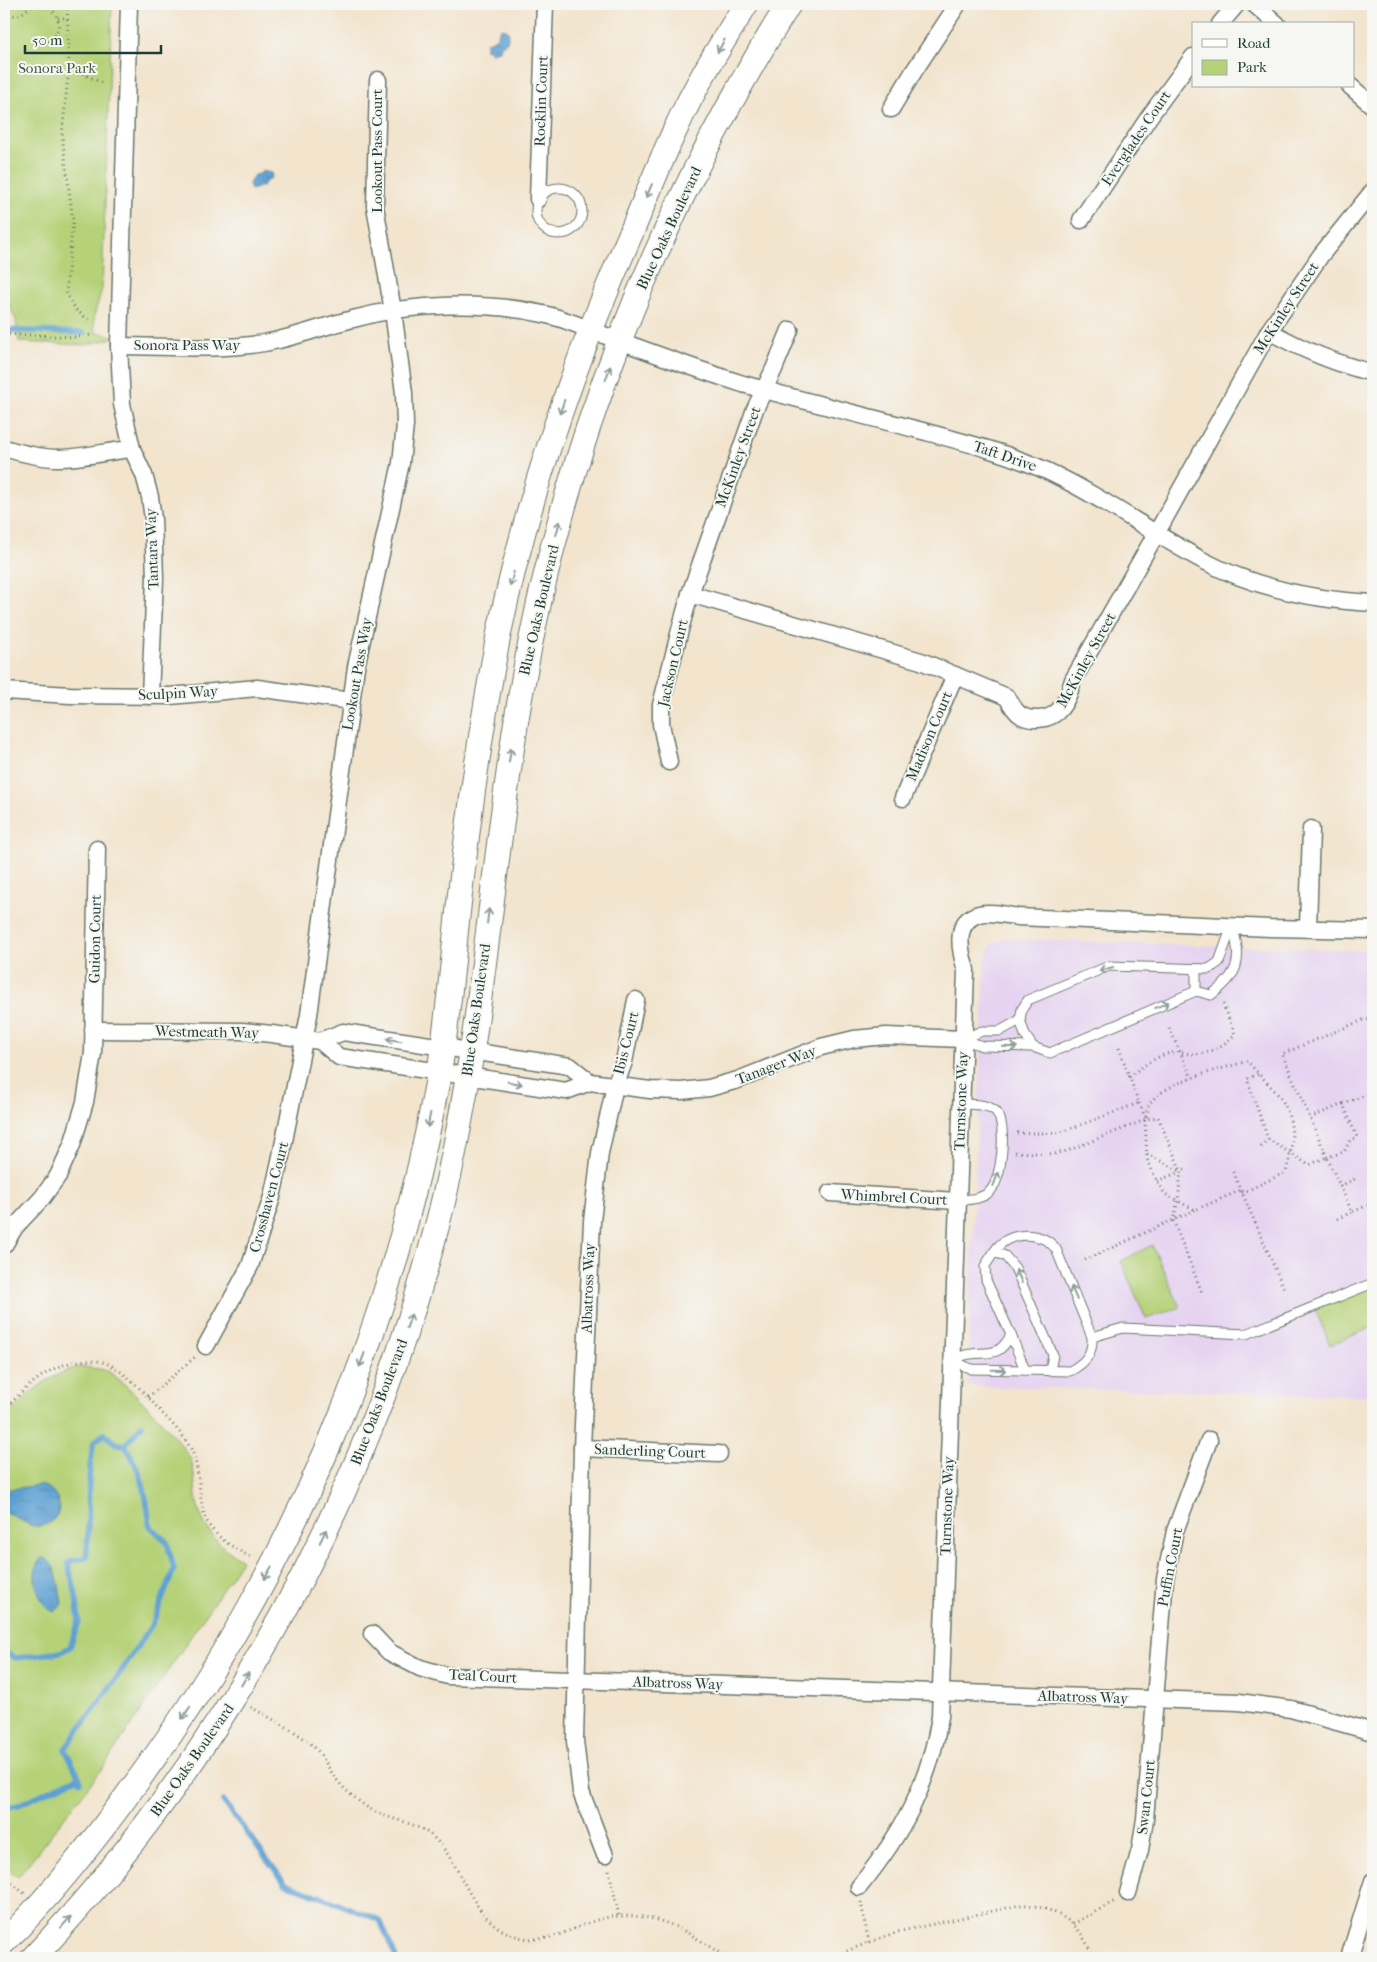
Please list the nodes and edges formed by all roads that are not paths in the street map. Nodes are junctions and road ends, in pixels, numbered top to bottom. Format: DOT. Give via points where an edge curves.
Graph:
graph roads {
  1 [pos="129,4"];
  2 [pos="545,4"];
  3 [pos="746,4"];
  4 [pos="789,4"];
  5 [pos="958,4"];
  6 [pos="1237,4"];
  7 [pos="1254,4"];
  8 [pos="1222,22"];
  9 [pos="1275,22"];
  10 [pos="1192,58"];
  11 [pos="378,80"];
  12 [pos="1352,88"];
  13 [pos="1373,106"];
  14 [pos="891,109"];
  15 [pos="1373,191"];
  16 [pos="538,199"];
  17 [pos="1081,220"];
  18 [pos="393,310"];
  19 [pos="590,330"];
  20 [pos="790,330"];
  21 [pos="1269,331"];
  22 [pos="620,341"];
  23 [pos="119,346"];
  24 [pos="1373,373"];
  25 [pos="764,390"];
  26 [pos="4,448"];
  27 [pos="132,448"];
  28 [pos="1156,534"];
  29 [pos="690,594"];
  30 [pos="1373,603"];
  31 [pos="956,674"];
  32 [pos="4,691"];
  33 [pos="150,696"];
  34 [pos="351,700"];
  35 [pos="669,762"];
  36 [pos="903,798"];
  37 [pos="1311,829"];
  38 [pos="97,848"];
  39 [pos="1232,926"];
  40 [pos="1308,928"];
  41 [pos="1373,930"];
  42 [pos="1196,970"];
  43 [pos="1196,991"];
  44 [pos="636,1000"];
  45 [pos="1020,1020"];
  46 [pos="94,1030"];
  47 [pos="962,1039"];
  48 [pos="312,1040"];
  49 [pos="442,1047"];
  50 [pos="1033,1048"];
  51 [pos="470,1051"];
  52 [pos="439,1072"];
  53 [pos="467,1076"];
  54 [pos="590,1082"];
  55 [pos="615,1086"];
  56 [pos="960,1104"];
  57 [pos="830,1193"];
  58 [pos="957,1201"];
  59 [pos="4,1245"];
  60 [pos="994,1252"];
  61 [pos="1373,1283"];
  62 [pos="1011,1335"];
  63 [pos="1092,1337"];
  64 [pos="206,1346"];
  65 [pos="952,1360"];
  66 [pos="1025,1370"];
  67 [pos="1050,1370"];
  68 [pos="1209,1440"];
  69 [pos="582,1448"];
  70 [pos="718,1454"];
  71 [pos="372,1634"];
  72 [pos="576,1680"];
  73 [pos="941,1693"];
  74 [pos="1154,1698"];
  75 [pos="1373,1732"];
  76 [pos="605,1855"];
  77 [pos="1373,1881"];
  78 [pos="859,1887"];
  79 [pos="1128,1893"];
  80 [pos="4,1942"];
  81 [pos="33,1958"];
  82 [pos="1349,1958"];
  1 -- 23 [label="street, Sonora Pass Way"];
  2 -- 16 [label="street, Rocklin Court"];
  3 -- 19 [label="main road, Blue Oaks Boulevard, one-way" via="679,120"];
  4 -- 22 [label="main road, Blue Oaks Boulevard" via="756,56 672,217"];
  5 -- 14 [label="street"];
  6 -- 8 [label="street"];
  7 -- 9 [label="street"];
  10 -- 17 [label="street, Everglades Court"];
  11 -- 18 [label="street, Lookout Pass Court" via="375,206"];
  12 -- 13 [label="street"];
  15 -- 21 [label="street, McKinley Street" via="1321,255"];
  16 -- 16 [label="lane" via="549,189 563,187 575,194 582,206 581,220 564,234 554,234 540,226 535,215"];
  18 -- 19 [label="street, Sonora Pass Way" via="495,308 543,314"];
  18 -- 23 [label="street, Sonora Pass Way" via="250,345 209,348"];
  18 -- 34 [label="street, Lookout Pass Way" via="404,393 401,463"];
  19 -- 22 [label="street, Sonora Pass Way"];
  19 -- 49 [label="main road, Blue Oaks Boulevard, one-way" via="554,431 518,555 500,632 471,810"];
  20 -- 25 [label="street, McKinley Street"];
  21 -- 24 [label="street" via="1322,356"];
  21 -- 28 [label="street, McKinley Street"];
  22 -- 25 [label="street, Taft Drive"];
  51 -- 22 [label="main road, Blue Oaks Boulevard, one-way" via="504,796 531,638 562,512"];
  23 -- 27 [label="street, Tantara Way" via="122,404"];
  25 -- 28 [label="street, Taft Drive" via="1016,458 1066,481"];
  25 -- 29 [label="street, McKinley Street"];
  26 -- 27 [label="street" via="28,455 76,458"];
  27 -- 33 [label="street, Tantara Way" via="144,475 153,518 155,578"];
  28 -- 30 [label="street, Taft Drive" via="1205,562 1257,583 1326,599"];
  28 -- 31 [label="street, McKinley Street" via="1073,680 1064,704 1056,713 1045,718 1022,716 1006,697"];
  29 -- 31 [label="street, McKinley Street" via="920,660"];
  29 -- 35 [label="street, Jackson Court" via="661,705"];
  31 -- 36 [label="street, Madison Court"];
  32 -- 33 [label="street, Sculpin Way"];
  33 -- 34 [label="street, Sculpin Way" via="257,688"];
  34 -- 48 [label="street, Lookout Pass Way"];
  37 -- 40 [label="street"];
  38 -- 46 [label="street, Guidon Court"];
  39 -- 40 [label="street, Turnstone Way"];
  39 -- 42 [label="lane" via="1219,962 1209,969"];
  39 -- 43 [label="lane" via="1238,945 1235,969 1223,986 1211,995"];
  39 -- 47 [label="street, Turnstone Way" via="980,914 969,918 962,928 960,941 966,970"];
  40 -- 41 [label="street, Turnstone Way"];
  42 -- 43 [label="lane"];
  42 -- 45 [label="lane, one-way" via="1109,966 1028,1000"];
  50 -- 43 [label="lane, one-way" via="1050,1053"];
  44 -- 55 [label="street, Ibis Court" via="624,1062"];
  45 -- 47 [label="lane" via="1000,1031 982,1031"];
  45 -- 50 [label="lane"];
  46 -- 48 [label="street, Westmeath Way" via="242,1031"];
  46 -- 59 [label="street, Guidon Court" via="85,1102 67,1159 42,1198 15,1227"];
  47 -- 50 [label="lane, one-way" via="982,1046"];
  47 -- 55 [label="street, Tanager Way" via="886,1036 854,1039 821,1047 709,1088 680,1091"];
  47 -- 56 [label="street, Turnstone Way"];
  49 -- 48 [label="street, Westmeath Way, one-way" via="343,1032"];
  48 -- 52 [label="street" via="339,1057"];
  48 -- 64 [label="street, Crosshaven Court" via="259,1241 244,1280"];
  49 -- 51 [label="street, Westmeath Way"];
  49 -- 52 [label="main road, Blue Oaks Boulevard"];
  51 -- 53 [label="main road, Blue Oaks Boulevard"];
  51 -- 54 [label="street, Tanager Way" via="570,1066"];
  52 -- 53 [label="street, Tanager Way"];
  52 -- 80 [label="main road, Blue Oaks Boulevard, one-way" via="422,1160 368,1345 317,1473 271,1567 184,1716 86,1849"];
  53 -- 54 [label="street, Tanager Way, one-way" via="566,1091"];
  81 -- 53 [label="main road, Blue Oaks Boulevard, one-way" via="105,1877 186,1771 258,1658 324,1534 347,1486 412,1312 449,1176"];
  54 -- 55 [label="street, Tanager Way"];
  55 -- 69 [label="street, Albatross Way" via="600,1153 592,1221"];
  56 -- 58 [label="street, Turnstone Way"];
  58 -- 56 [label="lane, one-way" via="983,1197 996,1183 1002,1128 997,1113 989,1107"];
  57 -- 58 [label="street, Whimbrel Court"];
  58 -- 65 [label="street, Turnstone Way"];
  60 -- 62 [label="lane" via="985,1266 986,1280"];
  63 -- 60 [label="lane, one-way" via="1050,1242 1043,1238 1018,1236 1002,1243"];
  67 -- 60 [label="lane, one-way" via="1053,1355 1015,1268 1005,1256"];
  61 -- 63 [label="lane" via="1246,1334 1129,1327"];
  62 -- 65 [label="lane" via="1004,1347 987,1354 969,1354"];
  62 -- 66 [label="lane"];
  63 -- 67 [label="lane" via="1091,1352 1083,1364 1070,1371"];
  65 -- 66 [label="lane, one-way" via="971,1369"];
  65 -- 73 [label="street, Turnstone Way"];
  66 -- 67 [label="lane"];
  68 -- 74 [label="street, Puffin Court" via="1188,1492 1167,1569"];
  69 -- 70 [label="street, Sanderling Court"];
  69 -- 72 [label="street, Albatross Way"];
  71 -- 72 [label="street, Teal Court" via="389,1652 420,1668 448,1676"];
  72 -- 73 [label="street, Albatross Way"];
  72 -- 76 [label="street" via="575,1741 581,1792"];
  73 -- 74 [label="street, Albatross Way"];
  73 -- 78 [label="street, Turnstone Way" via="936,1742 914,1804 890,1846"];
  74 -- 75 [label="street, Albatross Way" via="1274,1706"];
  74 -- 79 [label="street, Swan Court" via="1145,1819"];
  77 -- 82 [label="street"];
}
